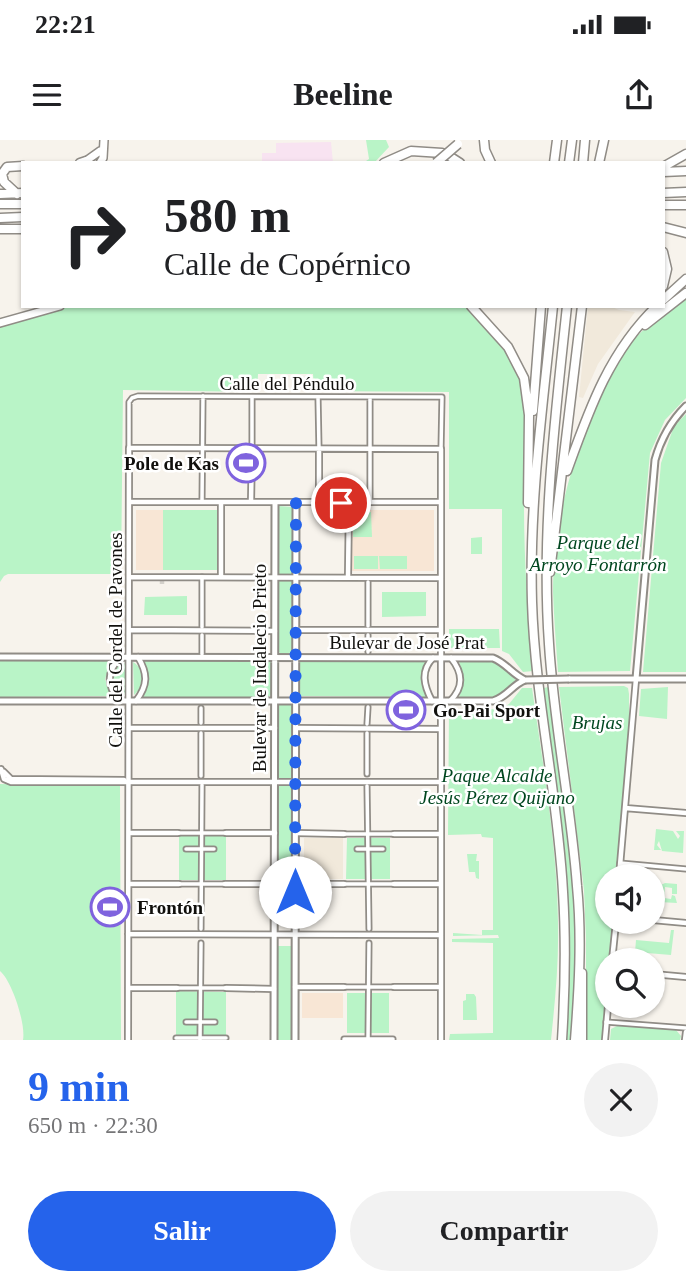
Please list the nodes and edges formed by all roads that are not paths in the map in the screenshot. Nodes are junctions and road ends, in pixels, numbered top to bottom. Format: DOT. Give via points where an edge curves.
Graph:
graph roads {
  1 [pos="104,140"];
  2 [pos="484,140"];
  3 [pos="552,140"];
  4 [pos="557,140"];
  5 [pos="572,140"];
  6 [pos="585,140"];
  7 [pos="603,140"];
  8 [pos="459,142"];
  9 [pos="100,151"];
  10 [pos="686,154"];
  11 [pos="85,161"];
  12 [pos="100,161"];
  13 [pos="101,161"];
  14 [pos="388,161"];
  15 [pos="438,161"];
  16 [pos="457,161"];
  17 [pos="490,161"];
  18 [pos="554,161"];
  19 [pos="554,161"];
  20 [pos="569,161"];
  21 [pos="583,161"];
  22 [pos="599,161"];
  23 [pos="21,164"];
  24 [pos="21,164"];
  25 [pos="0,167"];
  26 [pos="665,168"];
  27 [pos="665,169"];
  28 [pos="686,170"];
  29 [pos="686,192"];
  30 [pos="20,193"];
  31 [pos="665,193"];
  32 [pos="0,194"];
  33 [pos="0,204"];
  34 [pos="21,204"];
  35 [pos="665,205"];
  36 [pos="686,205"];
  37 [pos="21,217"];
  38 [pos="0,218"];
  39 [pos="665,228"];
  40 [pos="0,229"];
  41 [pos="21,229"];
  42 [pos="686,233"];
  43 [pos="686,279"];
  44 [pos="686,293"];
  45 [pos="665,298"];
  46 [pos="53,308"];
  47 [pos="473,308"];
  48 [pos="541,308"];
  49 [pos="554,308"];
  50 [pos="567,308"];
  51 [pos="582,308"];
  52 [pos="655,308"];
  53 [pos="0,323"];
  54 [pos="620,349"];
  55 [pos="203,396"];
  56 [pos="252,397"];
  57 [pos="318,397"];
  58 [pos="370,397"];
  59 [pos="686,406"];
  60 [pos="129,448"];
  61 [pos="202,448"];
  62 [pos="252,448"];
  63 [pos="370,448"];
  64 [pos="319,449"];
  65 [pos="441,449"];
  66 [pos="529,466"];
  67 [pos="561,487"];
  68 [pos="129,502"];
  69 [pos="202,502"];
  70 [pos="221,502"];
  71 [pos="251,502"];
  72 [pos="370,502"];
  73 [pos="441,502"];
  74 [pos="275,503"];
  75 [pos="296,503"];
  76 [pos="319,503"];
  77 [pos="349,503"];
  78 [pos="531,523"];
  79 [pos="129,577"];
  80 [pos="202,577"];
  81 [pos="221,577"];
  82 [pos="275,577"];
  83 [pos="297,577"];
  84 [pos="348,577"];
  85 [pos="441,578"];
  86 [pos="368,582"];
  87 [pos="547,603"];
  88 [pos="368,626"];
  89 [pos="202,628"];
  90 [pos="129,630"];
  91 [pos="296,630"];
  92 [pos="275,631"];
  93 [pos="441,631"];
  94 [pos="202,635"];
  95 [pos="368,635"];
  96 [pos="368,652"];
  97 [pos="202,654"];
  98 [pos="0,657"];
  99 [pos="120,657"];
  100 [pos="129,657"];
  101 [pos="138,657"];
  102 [pos="275,658"];
  103 [pos="296,658"];
  104 [pos="438,658"];
  105 [pos="451,658"];
  106 [pos="636,679"];
  107 [pos="525,680"];
  108 [pos="686,680"];
  109 [pos="275,700"];
  110 [pos="0,701"];
  111 [pos="119,701"];
  112 [pos="129,701"];
  113 [pos="136,701"];
  114 [pos="296,701"];
  115 [pos="432,701"];
  116 [pos="441,701"];
  117 [pos="450,701"];
  118 [pos="368,707"];
  119 [pos="201,708"];
  120 [pos="201,723"];
  121 [pos="367,724"];
  122 [pos="129,728"];
  123 [pos="275,728"];
  124 [pos="296,728"];
  125 [pos="441,729"];
  126 [pos="201,733"];
  127 [pos="367,733"];
  128 [pos="367,774"];
  129 [pos="201,776"];
  130 [pos="129,781"];
  131 [pos="275,781"];
  132 [pos="296,781"];
  133 [pos="441,782"];
  134 [pos="202,785"];
  135 [pos="367,786"];
  136 [pos="625,808"];
  137 [pos="686,813"];
  138 [pos="129,833"];
  139 [pos="177,833"];
  140 [pos="201,833"];
  141 [pos="226,833"];
  142 [pos="275,833"];
  143 [pos="296,833"];
  144 [pos="344,834"];
  145 [pos="367,834"];
  146 [pos="394,834"];
  147 [pos="441,834"];
  148 [pos="186,849"];
  149 [pos="214,849"];
  150 [pos="357,849"];
  151 [pos="383,849"];
  152 [pos="202,850"];
  153 [pos="367,850"];
  154 [pos="620,863"];
  155 [pos="686,869"];
  156 [pos="129,884"];
  157 [pos="179,884"];
  158 [pos="201,884"];
  159 [pos="225,884"];
  160 [pos="274,884"];
  161 [pos="295,884"];
  162 [pos="344,884"];
  163 [pos="369,884"];
  164 [pos="394,884"];
  165 [pos="441,884"];
  166 [pos="665,921"];
  167 [pos="686,923"];
  168 [pos="201,929"];
  169 [pos="369,929"];
  170 [pos="128,934"];
  171 [pos="274,934"];
  172 [pos="295,934"];
  173 [pos="441,935"];
  174 [pos="201,943"];
  175 [pos="369,943"];
  176 [pos="579,961"];
  177 [pos="665,975"];
  178 [pos="686,976"];
  179 [pos="295,987"];
  180 [pos="344,987"];
  181 [pos="368,987"];
  182 [pos="394,987"];
  183 [pos="128,988"];
  184 [pos="177,988"];
  185 [pos="201,988"];
  186 [pos="226,988"];
  187 [pos="441,988"];
  188 [pos="274,989"];
  189 [pos="606,1018"];
  190 [pos="186,1022"];
  191 [pos="201,1022"];
  192 [pos="606,1022"];
  193 [pos="215,1023"];
  194 [pos="686,1030"];
  195 [pos="176,1038"];
  196 [pos="226,1038"];
  197 [pos="200,1039"];
  198 [pos="344,1039"];
  199 [pos="368,1039"];
  200 [pos="393,1039"];
  201 [pos="128,1040"];
  202 [pos="274,1040"];
  203 [pos="295,1040"];
  204 [pos="441,1040"];
  205 [pos="561,1040"];
  206 [pos="575,1040"];
  207 [pos="582,1040"];
  208 [pos="605,1040"];
  209 [pos="685,1040"];
  1 -- 9 [label="main road"];
  1 -- 13 [label="main road"];
  2 -- 17 [label="highway"];
  3 -- 18 [label="highway"];
  4 -- 19 [label="highway"];
  5 -- 20 [label="highway"];
  6 -- 21 [label="highway"];
  7 -- 22 [label="highway"];
  8 -- 15 [label="highway, bridge"];
  9 -- 11 [label="main road"];
  9 -- 12 [label="main road"];
  10 -- 26 [label="highway"];
  14 -- 16 [label="highway" via="411,151 445,154"];
  23 -- 25 [label="highway"];
  24 -- 30 [label="highway" via="7,167 2,174 4,182"];
  27 -- 28 [label="highway"];
  29 -- 31 [label="highway"];
  30 -- 32 [label="highway"];
  33 -- 34 [label="highway"];
  35 -- 36 [label="highway"];
  37 -- 38 [label="highway"];
  39 -- 42 [label="highway"];
  40 -- 41 [label="highway"];
  43 -- 45 [label="highway"];
  44 -- 54 [label="highway"];
  46 -- 53 [label="main road"];
  47 -- 66 [label="highway" via="508,347 520,368 528,402"];
  48 -- 66 [label="highway"];
  49 -- 78 [label="highway"];
  50 -- 87 [label="highway" via="548,498"];
  51 -- 67 [label="highway"];
  52 -- 54 [label="highway"];
  54 -- 67 [label="highway" via="594,397"];
  55 -- 56 [label="street, Calle del Péndulo"];
  55 -- 60 [label="street, Calle del Péndulo" via="132,398"];
  55 -- 61 [label="street"];
  56 -- 57 [label="street, Calle del Péndulo"];
  56 -- 62 [label="street"];
  57 -- 58 [label="street, Calle del Péndulo"];
  57 -- 64 [label="street"];
  58 -- 63 [label="street"];
  58 -- 65 [label="street, Calle del Péndulo" via="442,397"];
  59 -- 106 [label="street" via="670,424 655,460"];
  60 -- 61 [label="street"];
  60 -- 68 [label="street, Calle del Cordel de Pavones"];
  61 -- 62 [label="street"];
  61 -- 69 [label="street"];
  62 -- 64 [label="street"];
  62 -- 71 [label="street"];
  63 -- 64 [label="street"];
  63 -- 65 [label="street"];
  63 -- 72 [label="street"];
  64 -- 76 [label="street"];
  65 -- 73 [label="street"];
  66 -- 78 [label="highway"];
  67 -- 87 [label="highway"];
  68 -- 69 [label="street"];
  68 -- 79 [label="street, Calle del Cordel de Pavones"];
  69 -- 70 [label="street"];
  70 -- 71 [label="street"];
  70 -- 81 [label="street"];
  71 -- 74 [label="street"];
  72 -- 73 [label="street"];
  72 -- 77 [label="street"];
  73 -- 85 [label="street"];
  74 -- 75 [label="street"];
  74 -- 82 [label="street, Bulevar de Indalecio Prieto"];
  75 -- 76 [label="street"];
  75 -- 83 [label="street, Bulevar de Indalecio Prieto"];
  76 -- 77 [label="street"];
  77 -- 84 [label="street"];
  78 -- 205 [label="highway" via="533,617 563,891"];
  79 -- 80 [label="street"];
  79 -- 90 [label="street, Calle del Cordel de Pavones"];
  80 -- 81 [label="street"];
  80 -- 89 [label="street"];
  81 -- 82 [label="street"];
  82 -- 83 [label="street"];
  82 -- 92 [label="street, Bulevar de Indalecio Prieto"];
  83 -- 84 [label="street"];
  83 -- 91 [label="street, Bulevar de Indalecio Prieto"];
  84 -- 85 [label="street"];
  85 -- 93 [label="street"];
  86 -- 88 [label="street"];
  87 -- 176 [label="highway" via="553,691 578,888"];
  90 -- 92 [label="street"];
  90 -- 100 [label="street, Calle del Cordel de Pavones"];
  91 -- 93 [label="street"];
  91 -- 103 [label="street, Bulevar de Indalecio Prieto"];
  92 -- 102 [label="street, Bulevar de Indalecio Prieto"];
  93 -- 104 [label="street"];
  94 -- 97 [label="street"];
  95 -- 96 [label="street"];
  98 -- 99 [label="street, Bulevar de José Prat"];
  99 -- 100 [label="street, Bulevar de José Prat"];
  99 -- 111 [label="street" via="109,679"];
  100 -- 101 [label="street, Bulevar de José Prat"];
  100 -- 112 [label="street, Calle del Cordel de Pavones"];
  101 -- 102 [label="street, Bulevar de José Prat"];
  101 -- 113 [label="street" via="146,686"];
  102 -- 103 [label="street, Bulevar de José Prat"];
  102 -- 109 [label="street, Bulevar de Indalecio Prieto"];
  103 -- 104 [label="street, Bulevar de José Prat"];
  103 -- 114 [label="street, Bulevar de Indalecio Prieto"];
  104 -- 105 [label="street, Bulevar de José Prat"];
  104 -- 115 [label="street" via="425,671 424,683"];
  104 -- 116 [label="street"];
  105 -- 107 [label="street, Bulevar de José Prat" via="493,658"];
  105 -- 117 [label="street" via="461,680"];
  106 -- 107 [label="street, bridge"];
  106 -- 108 [label="street"];
  106 -- 136 [label="street"];
  107 -- 117 [label="street" via="493,701"];
  109 -- 113 [label="street"];
  109 -- 114 [label="street"];
  109 -- 123 [label="street, Bulevar de Indalecio Prieto"];
  110 -- 111 [label="street"];
  111 -- 112 [label="street"];
  112 -- 113 [label="street"];
  112 -- 122 [label="street, Calle del Cordel de Pavones"];
  114 -- 115 [label="street"];
  114 -- 124 [label="street, Bulevar de Indalecio Prieto"];
  115 -- 116 [label="street"];
  116 -- 117 [label="street"];
  116 -- 125 [label="street"];
  118 -- 121 [label="street"];
  119 -- 120 [label="street"];
  122 -- 123 [label="street"];
  122 -- 130 [label="street, Calle del Cordel de Pavones"];
  123 -- 131 [label="street, Bulevar de Indalecio Prieto"];
  124 -- 125 [label="street"];
  124 -- 132 [label="street, Bulevar de Indalecio Prieto"];
  125 -- 133 [label="street"];
  126 -- 129 [label="street"];
  127 -- 128 [label="street"];
  130 -- 130 [label="street" via="11,779 1,769 4,779 11,782"];
  130 -- 131 [label="street"];
  130 -- 138 [label="street, Calle del Cordel de Pavones"];
  131 -- 132 [label="street"];
  131 -- 142 [label="street, Bulevar de Indalecio Prieto"];
  132 -- 133 [label="street"];
  132 -- 143 [label="street, Bulevar de Indalecio Prieto"];
  133 -- 147 [label="street"];
  134 -- 140 [label="street"];
  135 -- 145 [label="street"];
  136 -- 137 [label="street"];
  136 -- 154 [label="street"];
  138 -- 139 [label="street"];
  138 -- 156 [label="street, Calle del Cordel de Pavones"];
  139 -- 140 [label="street"];
  140 -- 141 [label="street"];
  140 -- 152 [label="street"];
  141 -- 142 [label="street"];
  142 -- 160 [label="street, Bulevar de Indalecio Prieto"];
  143 -- 144 [label="street"];
  143 -- 161 [label="street, Bulevar de Indalecio Prieto"];
  144 -- 145 [label="street"];
  145 -- 146 [label="street"];
  145 -- 153 [label="street"];
  146 -- 147 [label="street"];
  147 -- 165 [label="street"];
  148 -- 152 [label="street"];
  149 -- 152 [label="street"];
  150 -- 153 [label="street"];
  151 -- 153 [label="street"];
  152 -- 158 [label="street"];
  153 -- 163 [label="street"];
  154 -- 155 [label="street"];
  156 -- 157 [label="street"];
  156 -- 170 [label="street, Calle del Cordel de Pavones"];
  157 -- 158 [label="street"];
  158 -- 159 [label="street"];
  158 -- 168 [label="street"];
  159 -- 160 [label="street"];
  160 -- 171 [label="street, Bulevar de Indalecio Prieto"];
  161 -- 162 [label="street"];
  161 -- 172 [label="street, Bulevar de Indalecio Prieto"];
  162 -- 163 [label="street"];
  163 -- 164 [label="street"];
  163 -- 169 [label="street"];
  164 -- 165 [label="street"];
  165 -- 173 [label="street"];
  166 -- 167 [label="street"];
  170 -- 171 [label="street"];
  170 -- 183 [label="street, Calle del Cordel de Pavones"];
  171 -- 172 [label="street"];
  171 -- 188 [label="street, Bulevar de Indalecio Prieto"];
  172 -- 173 [label="street"];
  172 -- 179 [label="street, Bulevar de Indalecio Prieto"];
  173 -- 187 [label="street"];
  174 -- 185 [label="street"];
  175 -- 181 [label="street"];
  176 -- 206 [label="highway"];
  176 -- 207 [label="highway"];
  177 -- 178 [label="street"];
  179 -- 180 [label="street"];
  179 -- 203 [label="street, Bulevar de Indalecio Prieto"];
  180 -- 181 [label="street"];
  181 -- 182 [label="street"];
  181 -- 199 [label="street"];
  182 -- 187 [label="street"];
  183 -- 184 [label="street"];
  183 -- 201 [label="street, Calle del Cordel de Pavones"];
  184 -- 185 [label="street"];
  185 -- 186 [label="street"];
  185 -- 191 [label="street"];
  186 -- 188 [label="street"];
  187 -- 204 [label="street"];
  188 -- 202 [label="street, Bulevar de Indalecio Prieto"];
  189 -- 192 [label="street"];
  190 -- 191 [label="street"];
  191 -- 193 [label="street"];
  191 -- 197 [label="street"];
  192 -- 194 [label="street"];
  192 -- 208 [label="street"];
  194 -- 209 [label="street"];
  195 -- 197 [label="street"];
  196 -- 197 [label="street"];
  198 -- 199 [label="street"];
  199 -- 200 [label="street"];
}
